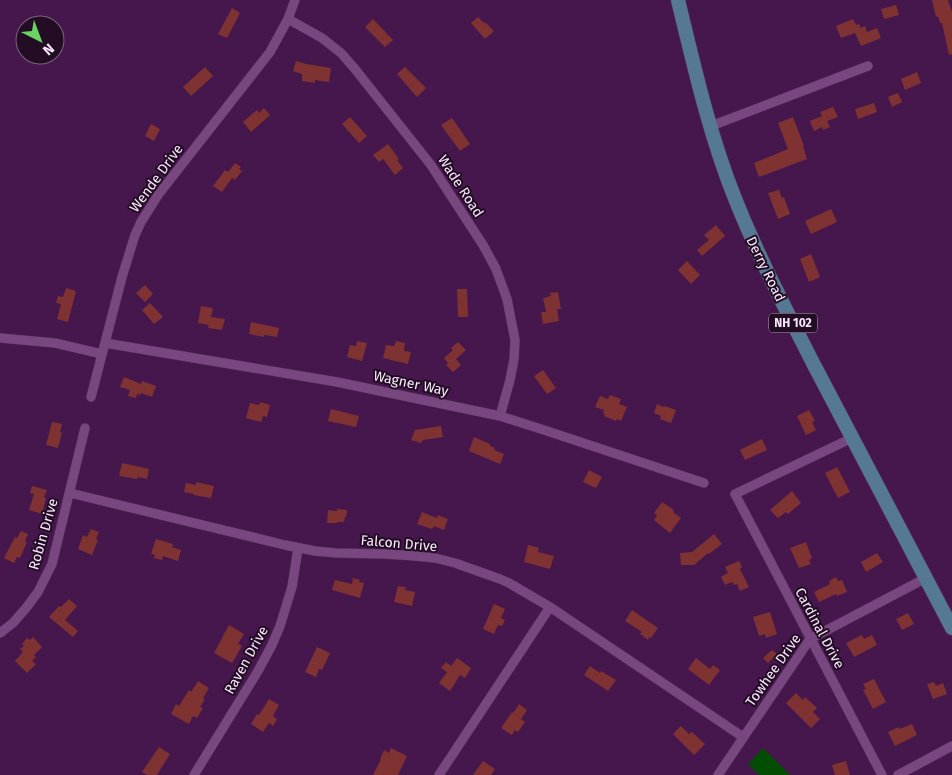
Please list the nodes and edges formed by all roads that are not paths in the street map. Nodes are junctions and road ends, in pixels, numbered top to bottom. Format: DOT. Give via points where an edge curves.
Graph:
graph roads {
  1 [pos="295,0"];
  2 [pos="678,0"];
  3 [pos="288,19"];
  4 [pos="868,66"];
  5 [pos="710,126"];
  6 [pos="0,338"];
  7 [pos="105,342"];
  8 [pos="102,354"];
  9 [pos="91,397"];
  10 [pos="500,416"];
  11 [pos="85,428"];
  12 [pos="852,438"];
  13 [pos="704,483"];
  14 [pos="70,493"];
  15 [pos="298,548"];
  16 [pos="926,578"];
  17 [pos="550,607"];
  18 [pos="952,628"];
  19 [pos="0,633"];
  20 [pos="810,638"];
  21 [pos="743,737"];
  22 [pos="952,746"];
  23 [pos="194,775"];
  24 [pos="439,775"];
  25 [pos="718,775"];
  26 [pos="882,775"];
  27 [pos="898,775"];
  1 -- 3 [label="street, Wende Drive"];
  2 -- 5 [label="main road, Derry Road / NH 102"];
  3 -- 7 [label="street, Wende Drive" via="270,52 158,195 142,222 126,264"];
  3 -- 10 [label="street, Wade Road" via="322,38 355,69 431,165 491,261 507,298 514,340 514,359"];
  4 -- 5 [label="street"];
  5 -- 12 [label="main road, Derry Road / NH 102" via="752,241"];
  6 -- 8 [label="street" via="55,343"];
  7 -- 8 [label="street, Wende Drive"];
  7 -- 10 [label="street, Wagner Way" via="297,374"];
  8 -- 9 [label="street, Wende Drive"];
  10 -- 13 [label="street, Wagner Way"];
  11 -- 14 [label="street, Robin Drive"];
  12 -- 16 [label="main road, Derry Road / NH 102"];
  12 -- 20 [label="street, Cardinal Drive" via="735,494"];
  14 -- 15 [label="street, Falcon Drive"];
  14 -- 19 [label="street, Robin Drive" via="52,564 42,586 26,608"];
  15 -- 17 [label="street, Falcon Drive" via="415,556 455,563 509,583"];
  15 -- 23 [label="street, Raven Drive" via="290,594 272,645"];
  16 -- 18 [label="main road, Derry Road / NH 102"];
  16 -- 20 [label="street, Towhee Drive"];
  17 -- 21 [label="street, Falcon Drive"];
  17 -- 24 [label="street"];
  20 -- 21 [label="street, Towhee Drive"];
  20 -- 26 [label="street, Cardinal Drive"];
  21 -- 25 [label="street, Towhee Drive"];
  22 -- 27 [label="street"];
}
